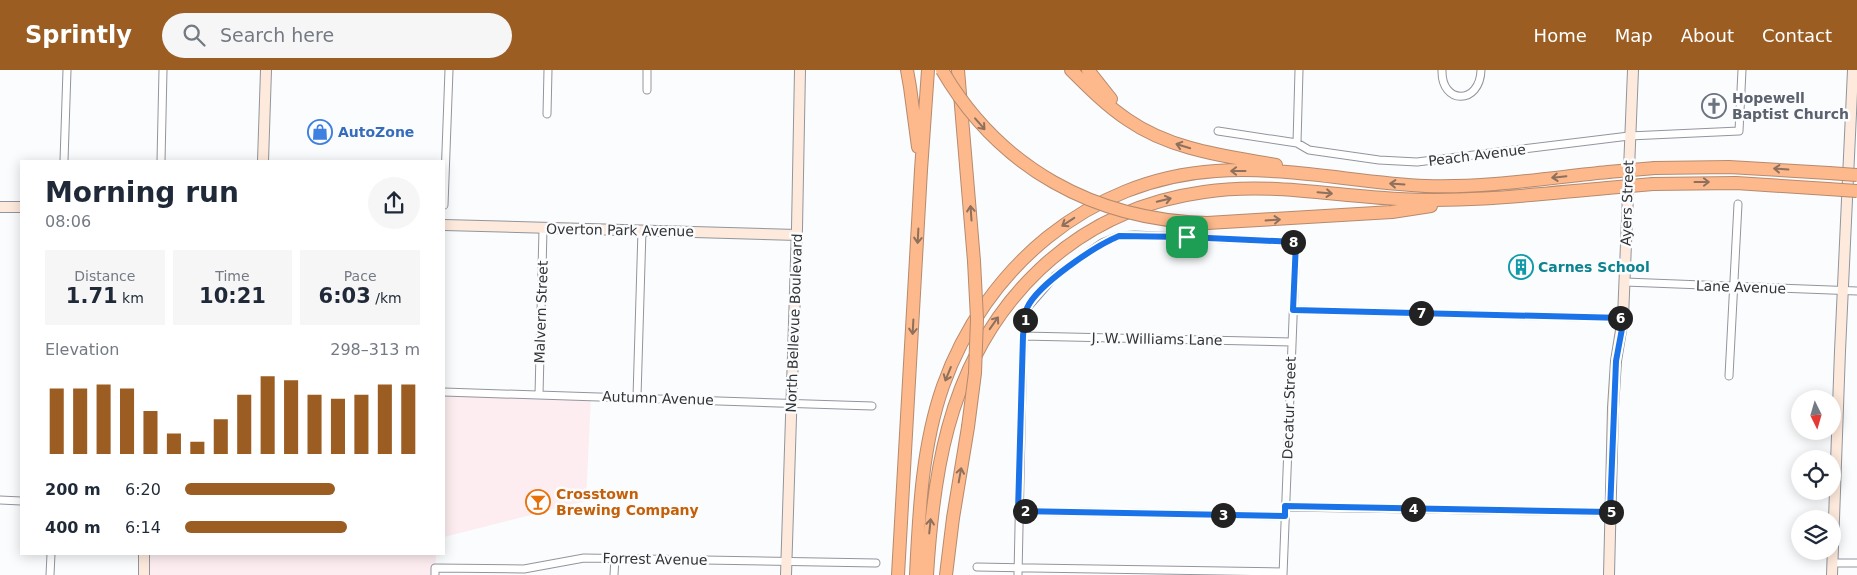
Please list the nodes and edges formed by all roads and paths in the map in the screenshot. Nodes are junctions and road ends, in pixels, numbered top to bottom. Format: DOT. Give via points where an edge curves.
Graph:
graph roads {
  1 [pos="67,70"];
  2 [pos="163,70"];
  3 [pos="266,70"];
  4 [pos="449,70"];
  5 [pos="548,70"];
  6 [pos="647,70"];
  7 [pos="800,70"];
  8 [pos="907,70"];
  9 [pos="928,70"];
  10 [pos="942,70"];
  11 [pos="958,70"];
  12 [pos="1071,70"];
  13 [pos="1088,70"];
  14 [pos="1299,70"];
  15 [pos="1442,70"];
  16 [pos="1481,70"];
  17 [pos="1633,70"];
  18 [pos="1742,70"];
  19 [pos="1853,70"];
  20 [pos="646,90"];
  21 [pos="547,114"];
  22 [pos="1129,121"];
  23 [pos="1218,131"];
  24 [pos="1629,136"];
  25 [pos="1297,143"];
  26 [pos="64,160"];
  27 [pos="161,160"];
  28 [pos="263,160"];
  29 [pos="921,170"];
  30 [pos="1857,175"];
  31 [pos="445,179"];
  32 [pos="1356,181"];
  33 [pos="1857,191"];
  34 [pos="1469,200"];
  35 [pos="1738,204"];
  36 [pos="0,207"];
  37 [pos="20,207"];
  38 [pos="445,225"];
  39 [pos="543,229"];
  40 [pos="642,230"];
  41 [pos="797,235"];
  42 [pos="1625,282"];
  43 [pos="1733,286"];
  44 [pos="1844,291"];
  45 [pos="1857,291"];
  46 [pos="1293,310"];
  47 [pos="1624,318"];
  48 [pos="1023,336"];
  49 [pos="1292,342"];
  50 [pos="1729,376"];
  51 [pos="445,392"];
  52 [pos="539,395"];
  53 [pos="637,397"];
  54 [pos="791,402"];
  55 [pos="872,406"];
  56 [pos="0,500"];
  57 [pos="20,501"];
  58 [pos="1285,506"];
  59 [pos="1018,511"];
  60 [pos="1610,512"];
  61 [pos="1285,516"];
  62 [pos="51,555"];
  63 [pos="144,555"];
  64 [pos="615,558"];
  65 [pos="786,562"];
  66 [pos="876,563"];
  67 [pos="1832,563"];
  68 [pos="1857,563"];
  69 [pos="977,567"];
  70 [pos="1018,571"];
  71 [pos="435,572"];
  72 [pos="1283,574"];
  73 [pos="50,575"];
  74 [pos="144,575"];
  75 [pos="614,575"];
  76 [pos="786,575"];
  77 [pos="898,575"];
  78 [pos="916,575"];
  79 [pos="926,575"];
  80 [pos="946,575"];
  81 [pos="1609,575"];
  82 [pos="1832,575"];
  1 -- 26 [label="street"];
  2 -- 27 [label="street"];
  3 -- 28 [label="street"];
  4 -- 31 [label="street"];
  5 -- 21 [label="street"];
  6 -- 20 [label="street"];
  7 -- 41 [label="street, North Bellevue Boulevard"];
  8 -- 29 [label="highway"];
  9 -- 29 [label="highway"];
  10 -- 34 [label="highway, one-way, bridge" via="964,104 1010,152 1043,176 1081,197 1120,211 1157,219 1207,223 1392,212"];
  80 -- 11 [label="highway, one-way, bridge" via="975,373 977,319"];
  12 -- 22 [label="highway"];
  13 -- 22 [label="highway"];
  14 -- 25 [label="street"];
  15 -- 16 [label="street" via="1445,88 1459,96 1478,88"];
  17 -- 24 [label="street, Ayers Street"];
  18 -- 24 [label="street, Peach Avenue" via="1739,131"];
  19 -- 44 [label="street"];
  32 -- 22 [label="highway, one-way" via="1196,150 1161,138"];
  23 -- 25 [label="street, Peach Avenue"];
  24 -- 25 [label="street, Peach Avenue" via="1417,162 1309,150"];
  24 -- 42 [label="street, Ayers Street"];
  29 -- 77 [label="highway, one-way"];
  30 -- 32 [label="highway, one-way, bridge" via="1729,167 1654,168 1450,186"];
  32 -- 78 [label="highway, one-way" via="1256,171 1216,171 1179,176 1111,198 1066,223 1037,245 989,297 964,338 943,386 924,470"];
  34 -- 33 [label="highway, one-way, bridge" via="1653,184 1736,183"];
  79 -- 34 [label="highway, one-way" via="932,508 943,448 955,404 973,362 989,330 1027,281 1084,234 1137,208 1207,191 1256,188 1398,199"];
  35 -- 43 [label="street"];
  36 -- 37 [label="street"];
  38 -- 39 [label="street, Overton Park Avenue"];
  39 -- 40 [label="street, Overton Park Avenue"];
  39 -- 52 [label="street, Malvern Street"];
  40 -- 41 [label="street, Overton Park Avenue"];
  40 -- 53 [label="street"];
  41 -- 54 [label="street, North Bellevue Boulevard"];
  42 -- 43 [label="street, Lane Avenue"];
  42 -- 47 [label="street, Ayers Street"];
  43 -- 44 [label="street, Lane Avenue"];
  43 -- 50 [label="street"];
  44 -- 45 [label="street, Lane Avenue"];
  44 -- 67 [label="street"];
  46 -- 47 [label="street"];
  46 -- 48 [label="street, Decatur Street" via="1296,242 1119,236 1102,243 1055,276 1027,308"];
  46 -- 49 [label="street, Decatur Street"];
  47 -- 60 [label="street, Ayers Street" via="1616,361"];
  48 -- 49 [label="street, J. W. Williams Lane"];
  48 -- 59 [label="street"];
  49 -- 58 [label="street, Decatur Street"];
  51 -- 52 [label="street, Autumn Avenue"];
  52 -- 53 [label="street, Autumn Avenue"];
  53 -- 54 [label="street, Autumn Avenue"];
  54 -- 55 [label="street, Autumn Avenue"];
  54 -- 65 [label="street, North Bellevue Boulevard"];
  56 -- 57 [label="street"];
  58 -- 60 [label="street"];
  58 -- 61 [label="street, Decatur Street"];
  59 -- 61 [label="street"];
  59 -- 70 [label="street"];
  60 -- 81 [label="street, Ayers Street"];
  61 -- 72 [label="street, Decatur Street"];
  62 -- 73 [label="street"];
  63 -- 74 [label="street"];
  64 -- 65 [label="street, Forrest Avenue"];
  64 -- 71 [label="street, Forrest Avenue" via="584,558 524,569"];
  64 -- 75 [label="street"];
  65 -- 66 [label="street, Forrest Avenue"];
  65 -- 76 [label="street, North Bellevue Boulevard"];
  67 -- 68 [label="street"];
  67 -- 82 [label="street"];
  69 -- 70 [label="street"];
  70 -- 72 [label="street"];
}
